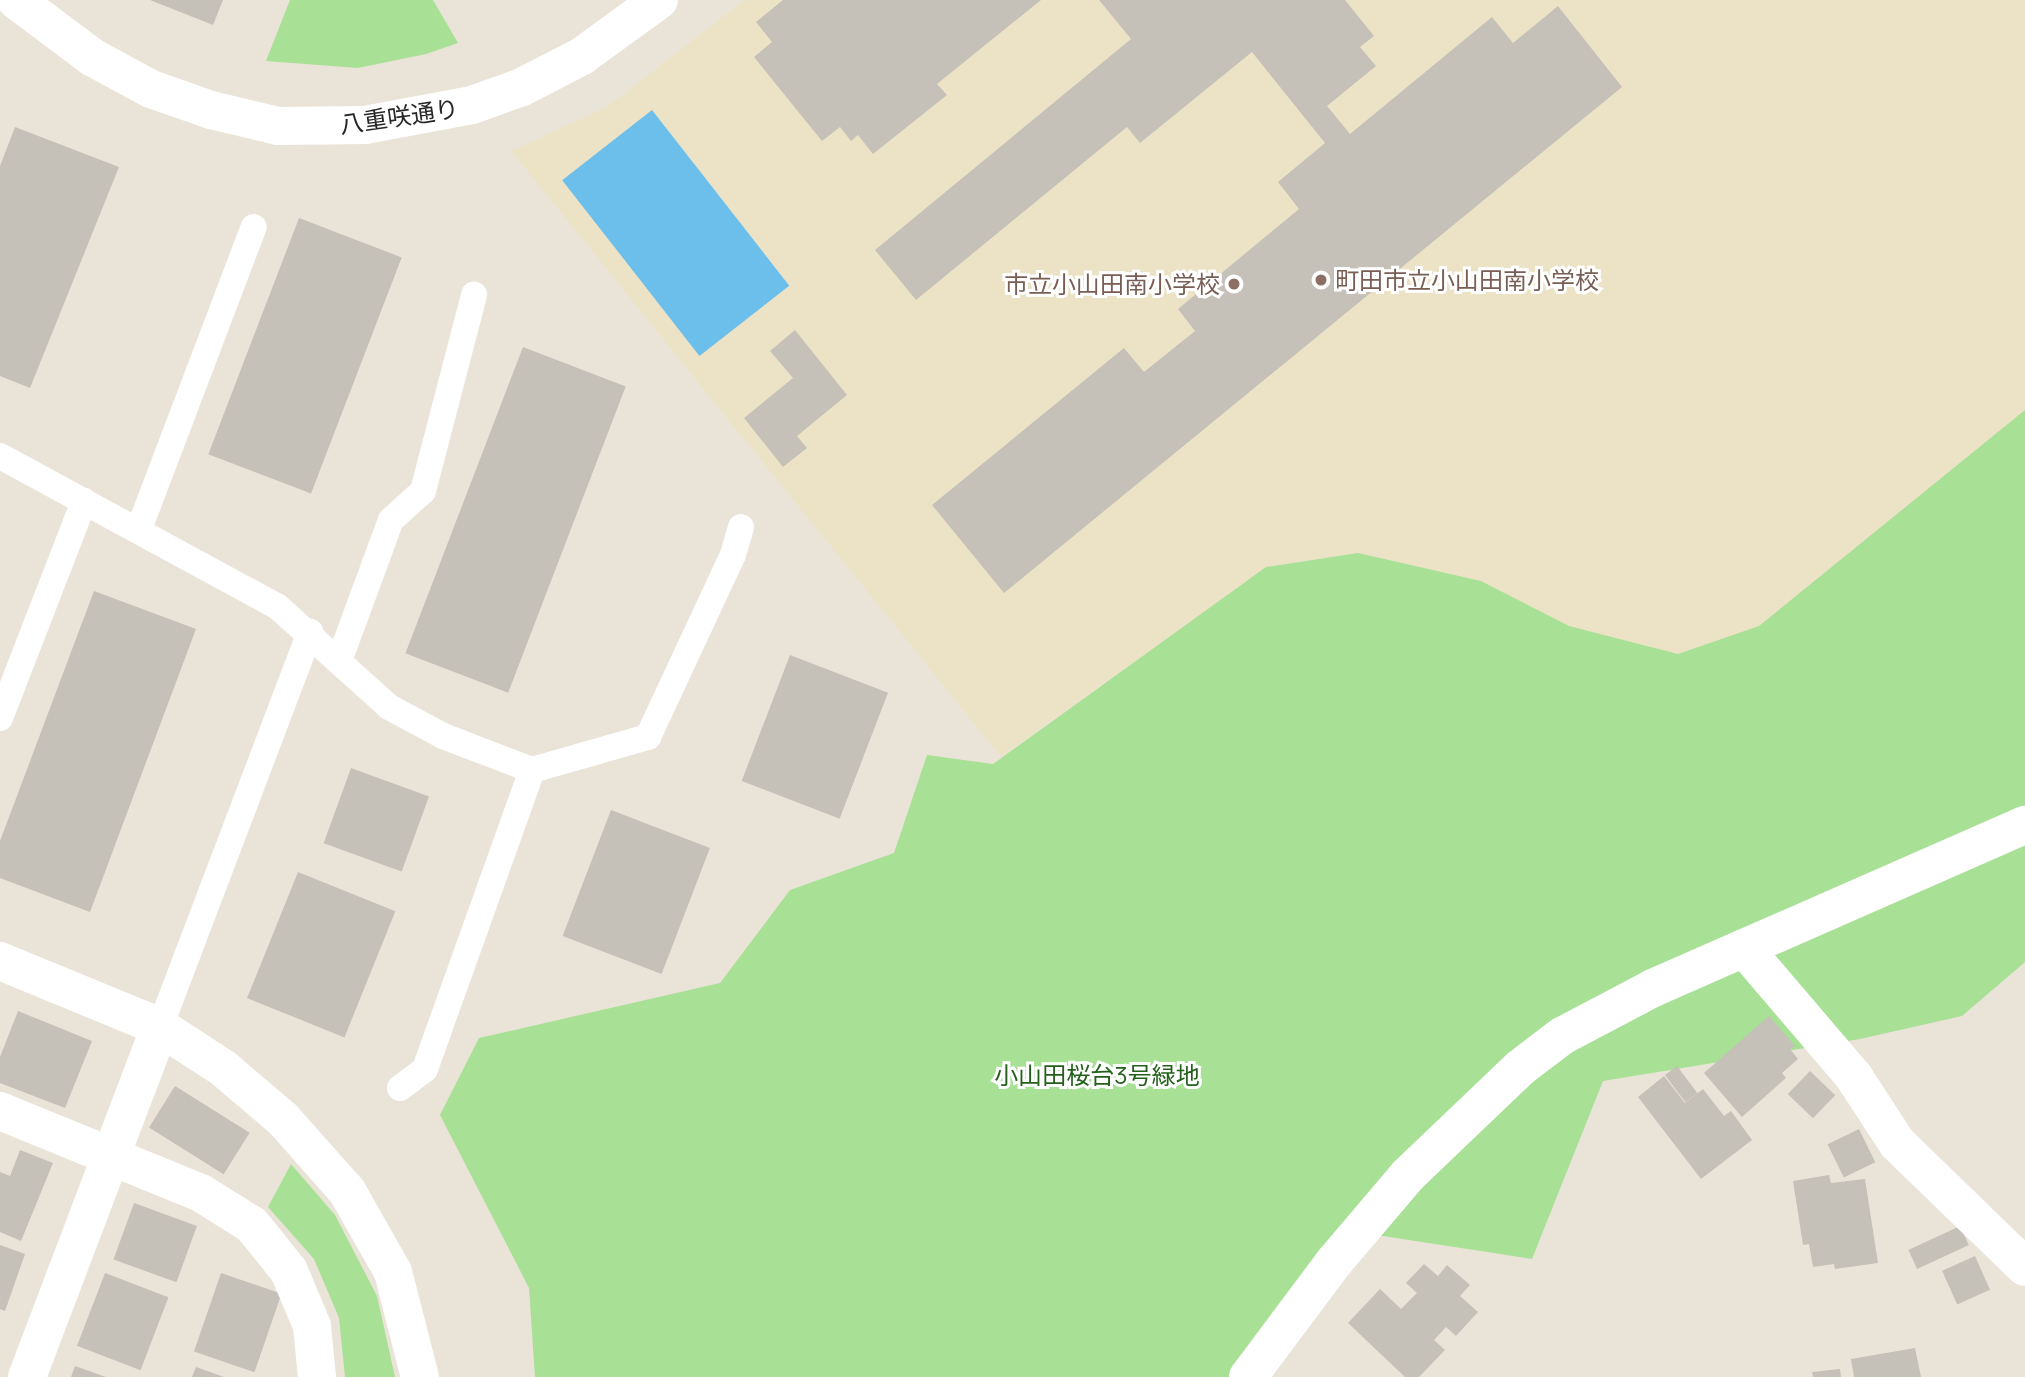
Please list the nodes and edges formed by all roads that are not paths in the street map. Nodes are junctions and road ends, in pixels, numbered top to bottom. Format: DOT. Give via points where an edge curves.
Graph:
graph roads {
  1 [pos="659,0"];
  2 [pos="11,8"];
  3 [pos="254,227"];
  4 [pos="474,295"];
  5 [pos="0,456"];
  6 [pos="83,501"];
  7 [pos="741,527"];
  8 [pos="138,528"];
  9 [pos="310,632"];
  10 [pos="339,661"];
  11 [pos="0,718"];
  12 [pos="532,770"];
  13 [pos="2025,825"];
  14 [pos="1744,948"];
  15 [pos="0,961"];
  16 [pos="160,1027"];
  17 [pos="400,1088"];
  18 [pos="0,1111"];
  19 [pos="111,1156"];
  20 [pos="2025,1268"];
  21 [pos="27,1377"];
  22 [pos="317,1377"];
  23 [pos="421,1377"];
  24 [pos="1248,1377"];
  1 -- 2 [label="street, 八重咲通り" via="582,56 522,87 472,105 365,125 290,126 212,110 151,89"];
  3 -- 8 [label="lane"];
  4 -- 10 [label="lane" via="423,491 391,520"];
  5 -- 6 [label="lane"];
  6 -- 8 [label="lane"];
  6 -- 11 [label="lane"];
  7 -- 12 [label="lane" via="733,555 648,737"];
  8 -- 9 [label="lane" via="278,607"];
  9 -- 10 [label="lane"];
  9 -- 16 [label="lane"];
  10 -- 12 [label="lane" via="389,707 443,736"];
  12 -- 17 [label="lane" via="425,1069"];
  13 -- 14 [label="street"];
  14 -- 20 [label="street" via="1854,1077 1897,1143"];
  14 -- 24 [label="street" via="1562,1035 1520,1068 1408,1175 1334,1262"];
  15 -- 16 [label="street"];
  16 -- 19 [label="street"];
  16 -- 23 [label="street" via="223,1068 283,1119 347,1191 393,1272"];
  18 -- 19 [label="street"];
  19 -- 21 [label="street"];
  19 -- 22 [label="street" via="201,1193 253,1225 289,1271 312,1326"];
}
